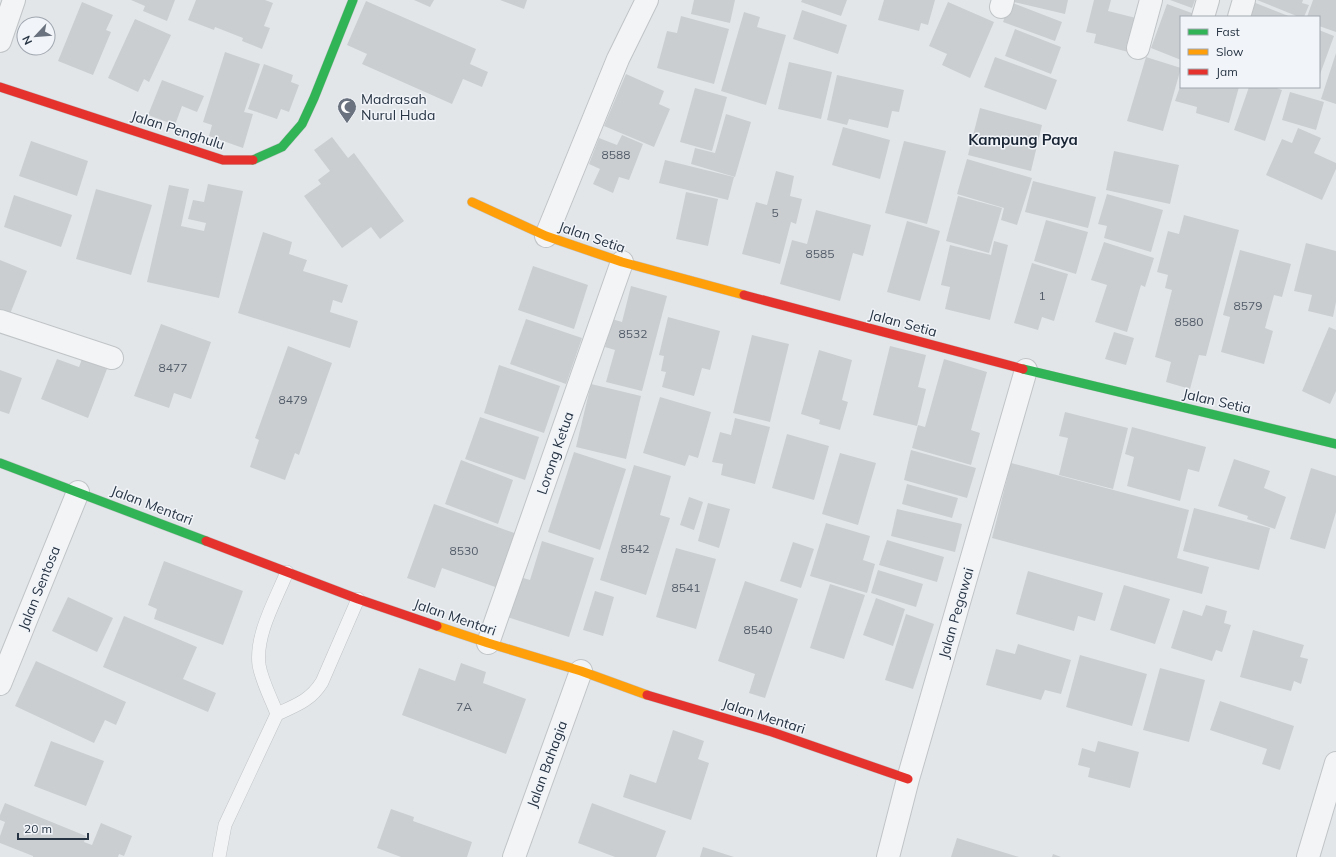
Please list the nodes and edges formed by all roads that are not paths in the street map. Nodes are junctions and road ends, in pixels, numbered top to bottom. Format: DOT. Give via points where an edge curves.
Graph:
graph roads {
  1 [pos="14,0"];
  2 [pos="353,0"];
  3 [pos="647,0"];
  4 [pos="1151,0"];
  5 [pos="1208,0"];
  6 [pos="1244,0"];
  7 [pos="1203,16"];
  8 [pos="1239,16"];
  9 [pos="0,41"];
  10 [pos="1138,48"];
  11 [pos="0,87"];
  12 [pos="472,202"];
  13 [pos="546,236"];
  14 [pos="622,262"];
  15 [pos="0,321"];
  16 [pos="112,358"];
  17 [pos="1026,370"];
  18 [pos="1336,444"];
  19 [pos="0,463"];
  20 [pos="78,492"];
  21 [pos="287,572"];
  22 [pos="358,599"];
  23 [pos="488,643"];
  24 [pos="581,671"];
  25 [pos="0,684"];
  26 [pos="277,714"];
  27 [pos="1336,763"];
  28 [pos="908,779"];
  29 [pos="219,857"];
  30 [pos="514,857"];
  31 [pos="888,857"];
  32 [pos="1308,857"];
  1 -- 9 [label="street"];
  2 -- 11 [label="street, Jalan Penghulu" via="302,124 282,148 255,160 223,160"];
  3 -- 13 [label="street" via="618,59"];
  4 -- 10 [label="street"];
  5 -- 7 [label="street"];
  6 -- 8 [label="street"];
  12 -- 13 [label="street, Jalan Setia"];
  13 -- 14 [label="street, Jalan Setia"];
  14 -- 17 [label="street, Jalan Setia"];
  14 -- 23 [label="street, Lorong Ketua"];
  15 -- 16 [label="street"];
  17 -- 18 [label="street, Jalan Setia"];
  17 -- 28 [label="street, Jalan Pegawai"];
  19 -- 20 [label="street, Jalan Mentari"];
  20 -- 21 [label="street, Jalan Mentari"];
  20 -- 25 [label="street, Jalan Sentosa"];
  21 -- 22 [label="street, Jalan Mentari"];
  21 -- 26 [label="lane" via="262,632 258,650 264,682"];
  22 -- 23 [label="street, Jalan Mentari"];
  22 -- 26 [label="lane" via="316,692 302,703"];
  23 -- 24 [label="street, Jalan Mentari"];
  24 -- 28 [label="street, Jalan Mentari" via="632,690 772,732"];
  24 -- 30 [label="street, Jalan Bahagia"];
  26 -- 29 [label="lane" via="225,825"];
  27 -- 32 [label="street"];
  28 -- 31 [label="street, Jalan Pegawai"];
}
